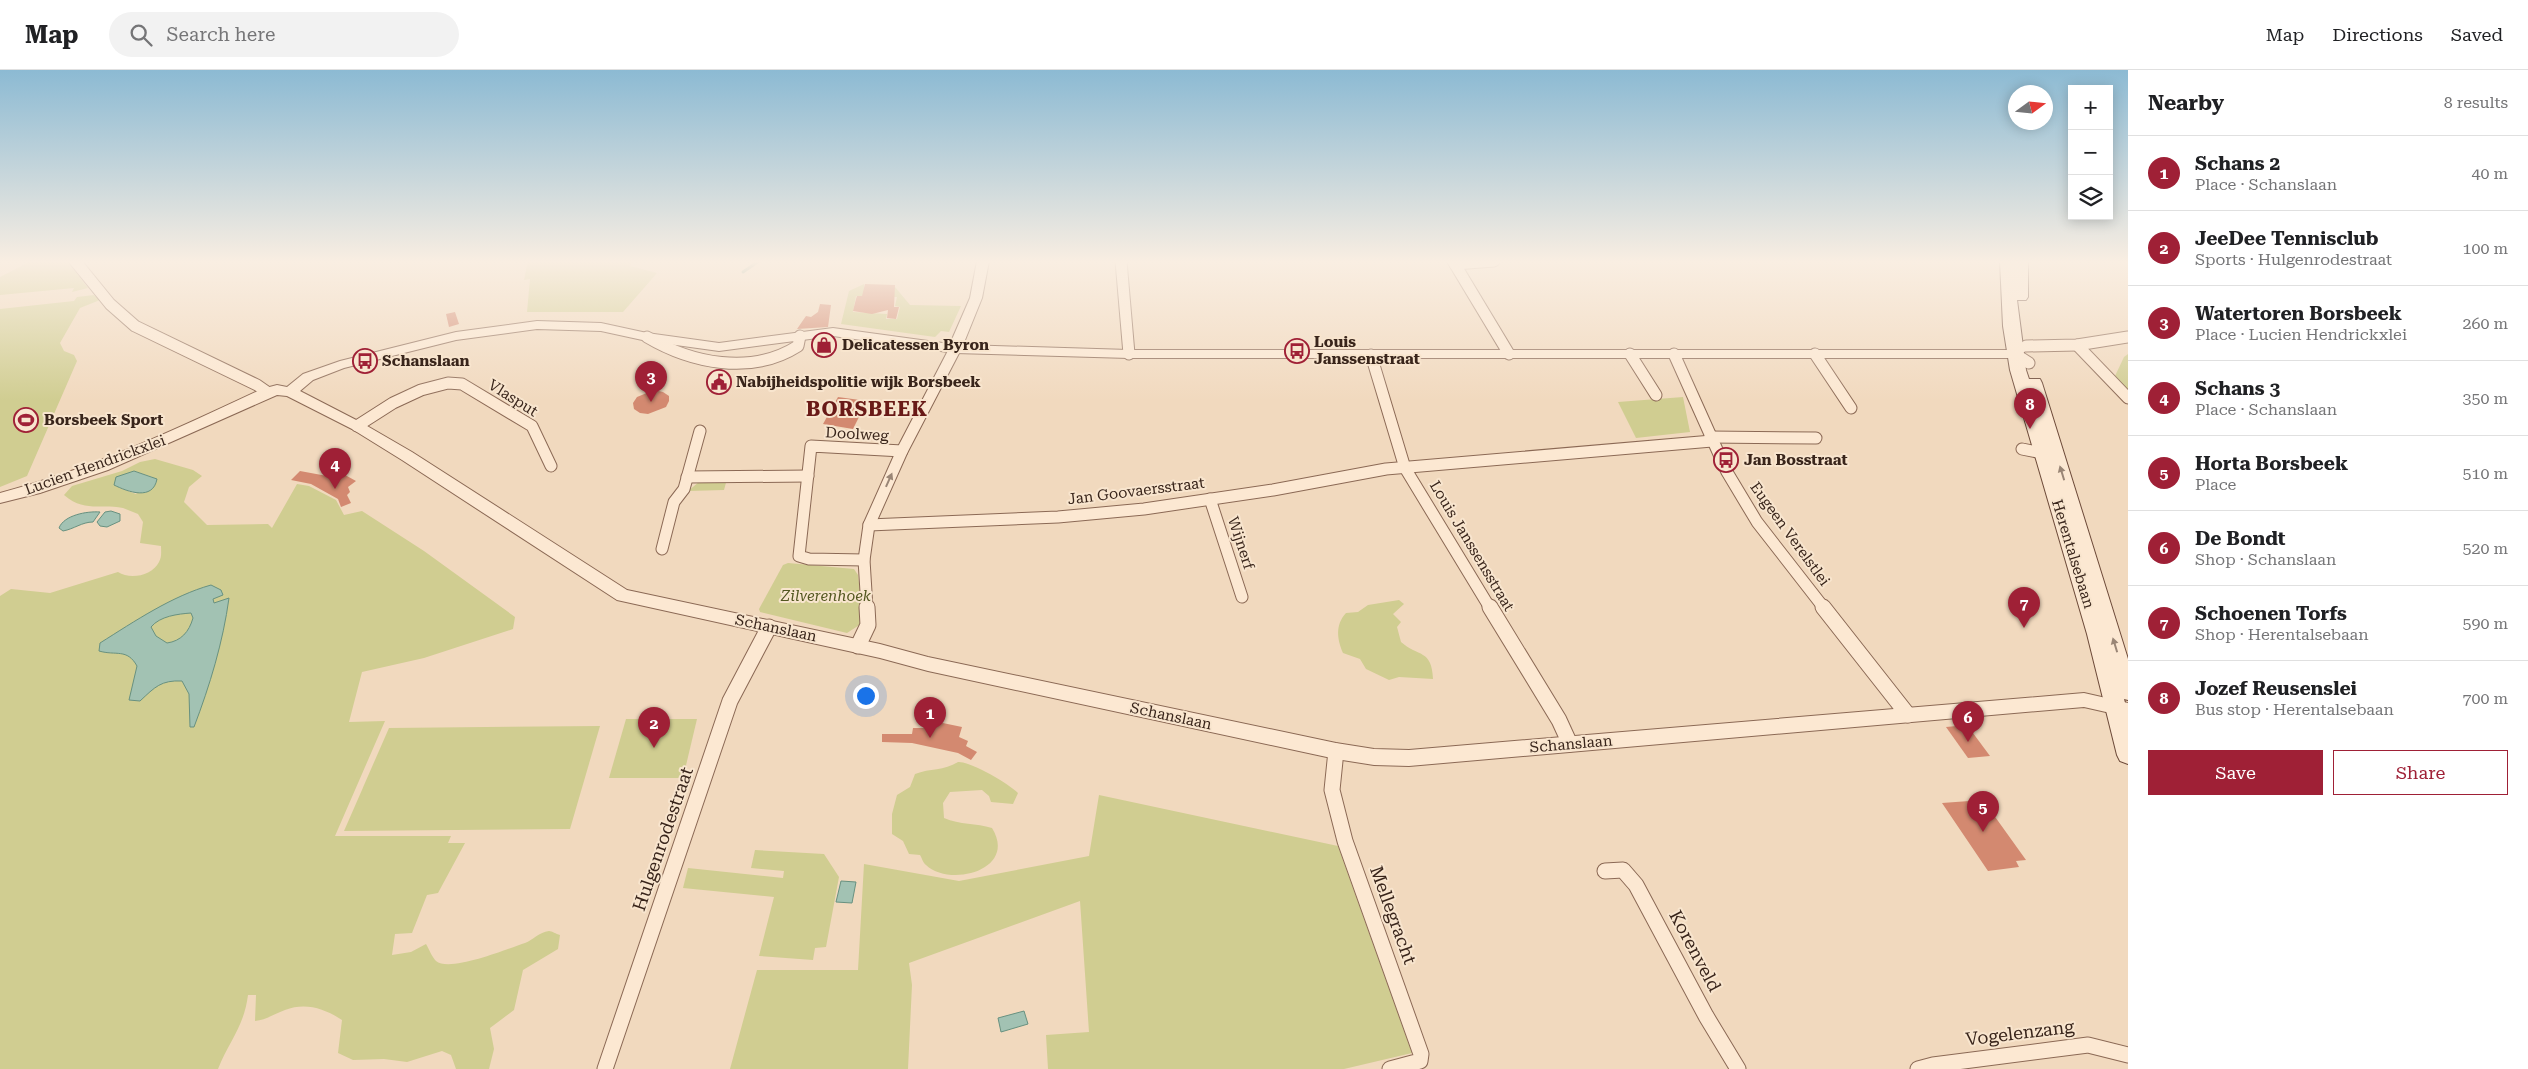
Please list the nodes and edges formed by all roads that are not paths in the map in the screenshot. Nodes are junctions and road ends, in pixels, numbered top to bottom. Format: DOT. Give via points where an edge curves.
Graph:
graph roads {
  1 [pos="113,308"];
  2 [pos="972,308"];
  3 [pos="1125,308"];
  4 [pos="1481,308"];
  5 [pos="2015,308"];
  6 [pos="2022,308"];
  7 [pos="833,332"];
  8 [pos="2128,337"];
  9 [pos="2077,345"];
  10 [pos="955,349"];
  11 [pos="1129,354"];
  12 [pos="1509,354"];
  13 [pos="1630,354"];
  14 [pos="1674,354"];
  15 [pos="1814,354"];
  16 [pos="2023,354"];
  17 [pos="1371,355"];
  18 [pos="267,392"];
  19 [pos="290,392"];
  20 [pos="1656,395"];
  21 [pos="2128,398"];
  22 [pos="1851,408"];
  23 [pos="358,426"];
  24 [pos="700,431"];
  25 [pos="1816,438"];
  26 [pos="1711,439"];
  27 [pos="2022,448"];
  28 [pos="902,451"];
  29 [pos="2042,453"];
  30 [pos="550,466"];
  31 [pos="1405,468"];
  32 [pos="808,476"];
  33 [pos="687,477"];
  34 [pos="0,498"];
  35 [pos="1210,499"];
  36 [pos="869,525"];
  37 [pos="662,549"];
  38 [pos="864,560"];
  39 [pos="1242,597"];
  40 [pos="769,627"];
  41 [pos="858,646"];
  42 [pos="2124,703"];
  43 [pos="1908,716"];
  44 [pos="1570,744"];
  45 [pos="1336,751"];
  46 [pos="2128,755"];
  47 [pos="1605,871"];
  48 [pos="2128,1055"];
  49 [pos="605,1069"];
  50 [pos="1390,1069"];
  51 [pos="1738,1069"];
  52 [pos="1918,1069"];
  1 -- 18 [label="street" via="135,326"];
  2 -- 10 [label="street"];
  3 -- 11 [label="street"];
  4 -- 12 [label="street"];
  5 -- 16 [label="main road, Herentalsebaan"];
  6 -- 16 [label="main road, Herentalsebaan"];
  7 -- 10 [label="street"];
  7 -- 19 [label="street" via="719,347 586,325 537,325 478,332 324,370 306,378"];
  8 -- 9 [label="street"];
  9 -- 16 [label="street"];
  9 -- 21 [label="street"];
  10 -- 11 [label="street"];
  10 -- 28 [label="street"];
  11 -- 17 [label="street"];
  12 -- 13 [label="street"];
  12 -- 17 [label="street"];
  13 -- 14 [label="street"];
  13 -- 20 [label="street"];
  14 -- 15 [label="street"];
  14 -- 26 [label="street, Eugeen Verelstlei"];
  15 -- 16 [label="street"];
  15 -- 22 [label="street"];
  16 -- 29 [label="main road, Herentalsebaan"];
  42 -- 16 [label="main road, Herentalsebaan, one-way"];
  17 -- 31 [label="street, Louis Janssensstraat"];
  18 -- 19 [label="street, Lucien Hendrickxlei"];
  18 -- 34 [label="street, Lucien Hendrickxlei" via="150,447 73,476"];
  19 -- 23 [label="street, Schanslaan"];
  23 -- 30 [label="street, Vlasput" via="411,394 453,383 462,384 532,426"];
  23 -- 40 [label="street, Schanslaan" via="619,593"];
  24 -- 33 [label="street"];
  25 -- 26 [label="street" via="1768,439 1759,436"];
  26 -- 31 [label="street"];
  26 -- 43 [label="street, Eugeen Verelstlei" via="1757,522"];
  27 -- 29 [label="street"];
  28 -- 32 [label="street, Doolweg" via="811,446"];
  36 -- 28 [label="street, one-way"];
  29 -- 42 [label="main road, Herentalsebaan" via="2097,634"];
  31 -- 35 [label="street, Jan Goovaersstraat"];
  31 -- 44 [label="street, Louis Janssensstraat" via="1561,724"];
  32 -- 33 [label="street"];
  32 -- 38 [label="street" via="799,556"];
  33 -- 37 [label="street" via="684,490 674,502"];
  35 -- 36 [label="street, Jan Goovaersstraat" via="1058,517"];
  35 -- 39 [label="street, Wijnerf"];
  36 -- 38 [label="street"];
  38 -- 41 [label="street" via="868,625"];
  40 -- 41 [label="street, Schanslaan"];
  40 -- 49 [label="street, Hulgenrodestraat" via="730,701"];
  41 -- 45 [label="street, Schanslaan" via="928,664"];
  42 -- 43 [label="street, Schanslaan" via="2084,700"];
  42 -- 46 [label="main road, Herentalsebaan"];
  43 -- 44 [label="street, Schanslaan"];
  44 -- 45 [label="street, Schanslaan" via="1409,758"];
  45 -- 50 [label="street, Mellegracht" via="1332,790 1343,834 1421,1054 1420,1061"];
  47 -- 51 [label="street, Korenveld" via="1623,870 1636,885"];
  48 -- 52 [label="street, Vogelenzang" via="2088,1044"];
}
